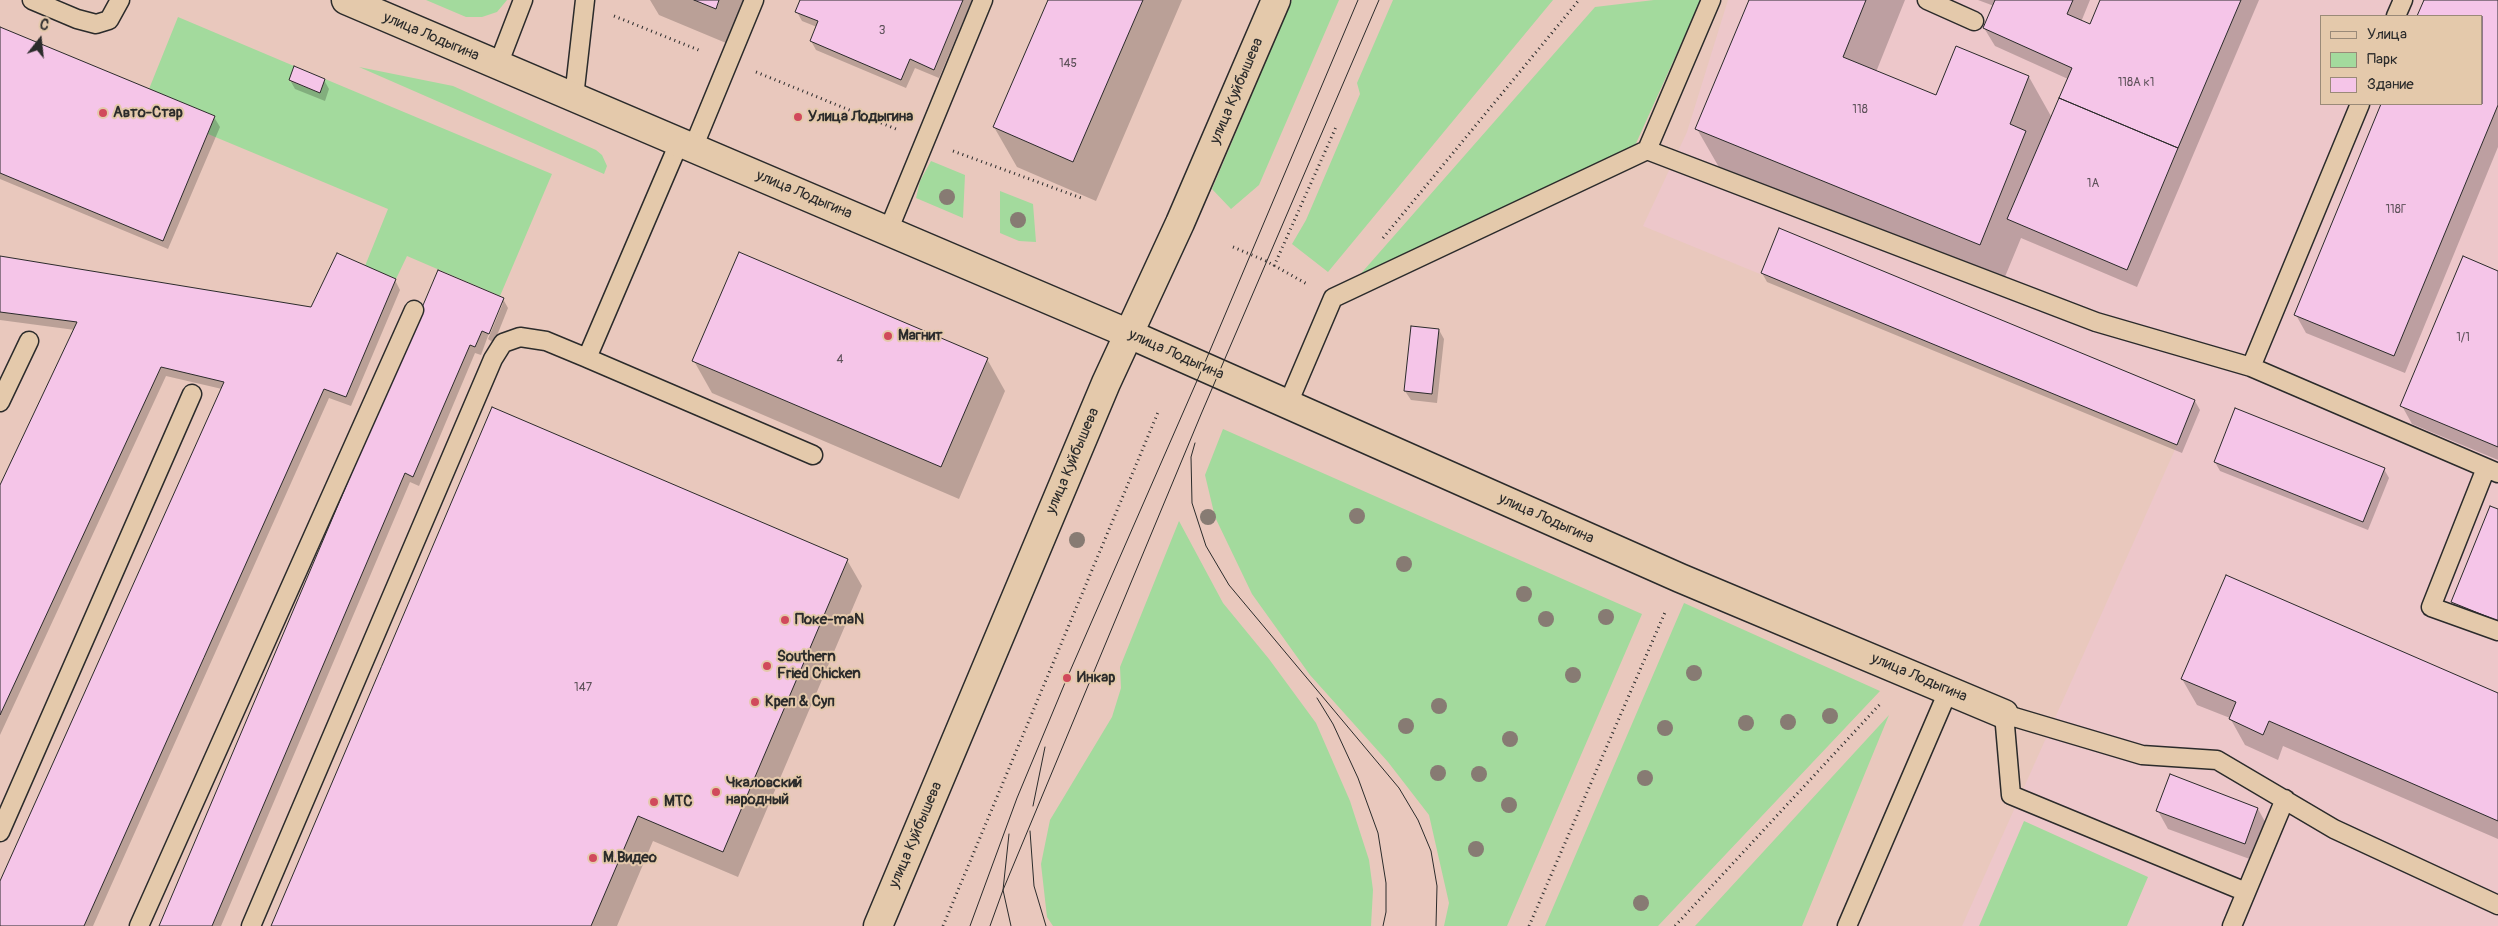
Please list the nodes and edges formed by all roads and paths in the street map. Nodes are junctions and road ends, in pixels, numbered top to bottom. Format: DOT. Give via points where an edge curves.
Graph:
graph roads {
  1 [pos="32,0"];
  2 [pos="120,0"];
  3 [pos="346,0"];
  4 [pos="523,0"];
  5 [pos="754,0"];
  6 [pos="983,0"];
  7 [pos="1276,0"];
  8 [pos="1579,0"];
  9 [pos="1711,0"];
  10 [pos="1927,0"];
  11 [pos="2403,0"];
  12 [pos="585,2"];
  13 [pos="2396,15"];
  14 [pos="1974,22"];
  15 [pos="728,62"];
  16 [pos="498,66"];
  17 [pos="574,97"];
  18 [pos="2360,105"];
  19 [pos="1336,127"];
  20 [pos="925,140"];
  21 [pos="686,145"];
  22 [pos="1646,150"];
  23 [pos="1084,199"];
  24 [pos="888,231"];
  25 [pos="1378,245"];
  26 [pos="1233,247"];
  27 [pos="1274,266"];
  28 [pos="1334,298"];
  29 [pos="414,310"];
  30 [pos="1127,333"];
  31 [pos="29,341"];
  32 [pos="587,358"];
  33 [pos="2251,367"];
  34 [pos="192,394"];
  35 [pos="0,402"];
  36 [pos="1287,406"];
  37 [pos="1159,410"];
  38 [pos="813,455"];
  39 [pos="2492,471"];
  40 [pos="1680,578"];
  41 [pos="2498,631"];
  42 [pos="1908,674"];
  43 [pos="1948,689"];
  44 [pos="2004,714"];
  45 [pos="2284,799"];
  46 [pos="0,832"];
  47 [pos="2246,892"];
  48 [pos="2498,905"];
  49 [pos="139,926"];
  50 [pos="251,926"];
  51 [pos="878,926"];
  52 [pos="944,926"];
  53 [pos="1529,926"];
  54 [pos="1675,926"];
  55 [pos="1846,926"];
  56 [pos="2232,926"];
  1 -- 2 [label="lane" via="96,24 109,20"];
  3 -- 16 [label="main road, улица Лодыгина"];
  4 -- 16 [label="lane"];
  5 -- 15 [label="lane"];
  6 -- 20 [label="lane"];
  7 -- 30 [label="main road, улица Куйбышева" via="1180,223"];
  8 -- 25 [label="path"];
  9 -- 22 [label="lane"];
  10 -- 14 [label="lane"];
  11 -- 13 [label="lane"];
  12 -- 15 [label="path"];
  12 -- 17 [label="lane"];
  15 -- 20 [label="path"];
  15 -- 21 [label="lane"];
  16 -- 17 [label="main road, улица Лодыгина"];
  17 -- 21 [label="main road, улица Лодыгина"];
  18 -- 33 [label="lane"];
  19 -- 27 [label="path"];
  20 -- 23 [label="path"];
  20 -- 24 [label="lane"];
  21 -- 24 [label="main road, улица Лодыгина"];
  21 -- 32 [label="lane"];
  22 -- 28 [label="lane"];
  22 -- 33 [label="lane" via="2096,322"];
  24 -- 30 [label="main road, улица Лодыгина"];
  26 -- 27 [label="path"];
  27 -- 28 [label="path"];
  28 -- 36 [label="lane"];
  29 -- 49 [label="lane"];
  30 -- 36 [label="main road, улица Лодыгина"];
  30 -- 51 [label="main road, улица Куйбышева"];
  31 -- 35 [label="lane"];
  32 -- 38 [label="lane"];
  32 -- 50 [label="lane" via="546,340 520,337 504,343 493,358"];
  33 -- 39 [label="lane"];
  34 -- 46 [label="lane"];
  36 -- 40 [label="main road, улица Лодыгина"];
  37 -- 52 [label="path"];
  39 -- 41 [label="lane" via="2431,607"];
  40 -- 42 [label="main road, улица Лодыгина"];
  40 -- 53 [label="path"];
  42 -- 43 [label="main road, улица Лодыгина"];
  42 -- 54 [label="path"];
  43 -- 44 [label="main road, улица Лодыгина"];
  43 -- 55 [label="lane"];
  44 -- 45 [label="lane" via="2142,755 2217,760"];
  44 -- 47 [label="lane" via="2011,795"];
  45 -- 47 [label="lane"];
  45 -- 48 [label="lane" via="2334,829"];
  47 -- 56 [label="lane"];
}
